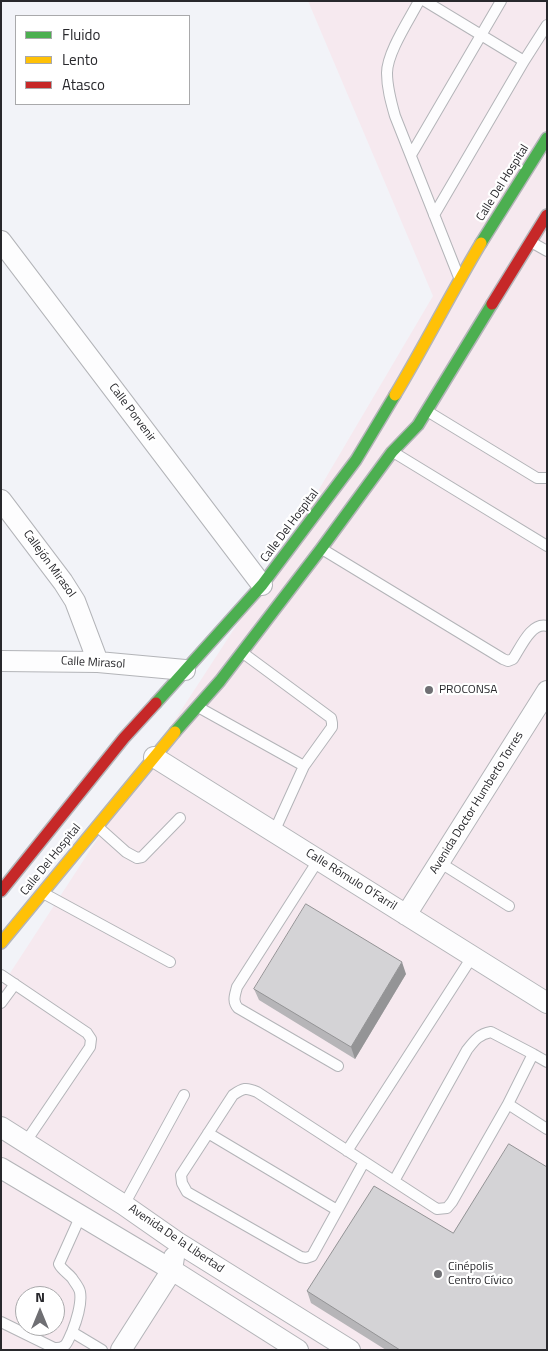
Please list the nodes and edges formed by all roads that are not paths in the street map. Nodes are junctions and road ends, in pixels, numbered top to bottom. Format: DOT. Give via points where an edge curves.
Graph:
graph roads {
  1 [pos="419,1"];
  2 [pos="425,1"];
  3 [pos="501,1"];
  4 [pos="547,25"];
  5 [pos="481,35"];
  6 [pos="524,61"];
  7 [pos="547,138"];
  8 [pos="411,155"];
  9 [pos="434,215"];
  10 [pos="547,215"];
  11 [pos="1,241"];
  12 [pos="531,241"];
  13 [pos="547,251"];
  14 [pos="460,278"];
  15 [pos="426,410"];
  16 [pos="392,452"];
  17 [pos="547,478"];
  18 [pos="1,500"];
  19 [pos="547,546"];
  20 [pos="321,549"];
  21 [pos="262,586"];
  22 [pos="547,626"];
  23 [pos="241,652"];
  24 [pos="1,661"];
  25 [pos="98,662"];
  26 [pos="189,675"];
  27 [pos="547,691"];
  28 [pos="196,694"];
  29 [pos="197,707"];
  30 [pos="154,758"];
  31 [pos="304,766"];
  32 [pos="180,818"];
  33 [pos="97,826"];
  34 [pos="274,832"];
  35 [pos="319,860"];
  36 [pos="440,862"];
  37 [pos="1,891"];
  38 [pos="42,893"];
  39 [pos="508,906"];
  40 [pos="406,915"];
  41 [pos="1,943"];
  42 [pos="472,957"];
  43 [pos="170,962"];
  44 [pos="1,975"];
  45 [pos="15,984"];
  46 [pos="547,1003"];
  47 [pos="1,1004"];
  48 [pos="533,1054"];
  49 [pos="547,1062"];
  50 [pos="338,1066"];
  51 [pos="184,1095"];
  52 [pos="508,1104"];
  53 [pos="1,1128"];
  54 [pos="547,1129"];
  55 [pos="208,1134"];
  56 [pos="25,1142"];
  57 [pos="348,1150"];
  58 [pos="364,1162"];
  59 [pos="2,1171"];
  60 [pos="394,1181"];
  61 [pos="124,1205"];
  62 [pos="337,1210"];
  63 [pos="81,1215"];
  64 [pos="177,1242"];
  65 [pos="172,1270"];
  66 [pos="1,1322"];
  67 [pos="72,1332"];
  68 [pos="102,1350"];
  69 [pos="121,1350"];
  70 [pos="298,1350"];
  71 [pos="350,1350"];
  1 -- 8 [label="lane" via="392,50 386,71 395,116"];
  2 -- 5 [label="lane"];
  3 -- 5 [label="lane"];
  4 -- 6 [label="lane"];
  5 -- 6 [label="lane"];
  5 -- 8 [label="lane"];
  6 -- 9 [label="lane"];
  7 -- 14 [label="street, Calle Del Hospital"];
  8 -- 9 [label="lane"];
  9 -- 14 [label="lane"];
  10 -- 12 [label="street, Calle Del Hospital"];
  11 -- 21 [label="street, Calle Porvenir"];
  12 -- 13 [label="lane"];
  12 -- 15 [label="street, Calle Del Hospital"];
  14 -- 21 [label="street, Calle Del Hospital" via="415,362 356,460"];
  15 -- 16 [label="street, Calle Del Hospital" via="418,425"];
  15 -- 17 [label="lane" via="537,478"];
  16 -- 19 [label="lane"];
  16 -- 20 [label="street, Calle Del Hospital"];
  18 -- 25 [label="street, Callejón Mirasol" via="75,600"];
  20 -- 22 [label="lane" via="508,661 513,659 533,629"];
  20 -- 23 [label="street, Calle Del Hospital"];
  21 -- 26 [label="street, Calle Del Hospital"];
  23 -- 29 [label="street, Calle Del Hospital"];
  23 -- 31 [label="lane" via="330,718 332,727"];
  24 -- 25 [label="street, Calle Mirasol"];
  25 -- 26 [label="street, Calle Mirasol"];
  26 -- 37 [label="street, Calle Del Hospital" via="124,738"];
  27 -- 36 [label="street, Avenida Doctor Humberto Torres"];
  28 -- 29 [label="street"];
  29 -- 30 [label="street, Calle Del Hospital"];
  29 -- 31 [label="lane"];
  30 -- 33 [label="street, Calle Del Hospital"];
  30 -- 34 [label="street, Calle Rómulo O'Farril"];
  31 -- 34 [label="lane"];
  32 -- 33 [label="lane" via="138,858 126,852"];
  33 -- 38 [label="street, Calle Del Hospital"];
  34 -- 35 [label="street, Calle Rómulo O'Farril"];
  35 -- 40 [label="street, Calle Rómulo O'Farril"];
  35 -- 50 [label="lane" via="237,987 234,997 238,1008"];
  36 -- 39 [label="lane"];
  36 -- 40 [label="street, Avenida Doctor Humberto Torres"];
  38 -- 41 [label="street, Calle Del Hospital"];
  38 -- 43 [label="lane"];
  40 -- 42 [label="street, Calle Rómulo O'Farril"];
  42 -- 46 [label="street, Calle Rómulo O'Farril"];
  42 -- 57 [label="lane"];
  44 -- 45 [label="lane"];
  45 -- 47 [label="lane"];
  45 -- 56 [label="lane" via="86,1033 91,1040 90,1048"];
  48 -- 49 [label="lane"];
  48 -- 52 [label="lane"];
  48 -- 60 [label="lane" via="491,1032 477,1037"];
  51 -- 61 [label="lane"];
  52 -- 54 [label="lane"];
  52 -- 60 [label="lane" via="447,1208 437,1209"];
  53 -- 56 [label="street, Avenida De la Libertad"];
  55 -- 57 [label="lane" via="233,1095 248,1088"];
  55 -- 62 [label="lane"];
  55 -- 62 [label="lane" via="181,1175 187,1192 306,1258 312,1256"];
  56 -- 61 [label="street, Avenida De la Libertad"];
  57 -- 58 [label="lane"];
  58 -- 60 [label="lane"];
  58 -- 62 [label="lane"];
  59 -- 63 [label="street"];
  61 -- 64 [label="street, Avenida De la Libertad"];
  63 -- 65 [label="street"];
  63 -- 67 [label="lane" via="59,1264 79,1290"];
  64 -- 65 [label="street"];
  64 -- 71 [label="street, Avenida De la Libertad"];
  65 -- 69 [label="street"];
  65 -- 70 [label="street"];
  66 -- 67 [label="lane" via="54,1348 66,1345"];
  67 -- 68 [label="lane"];
}
